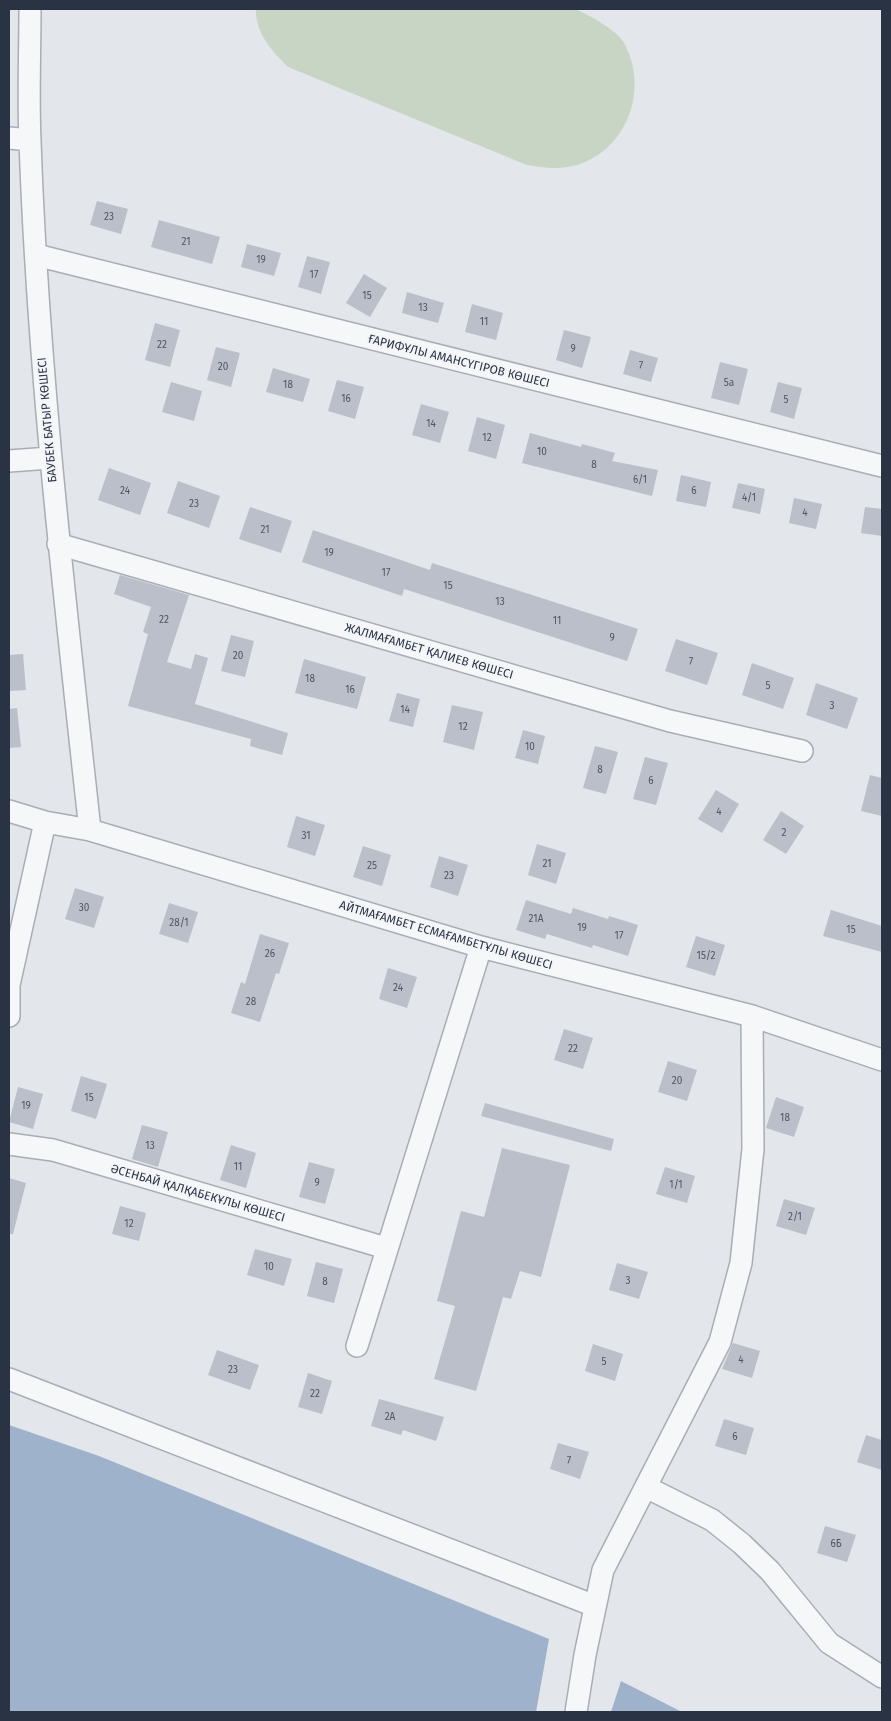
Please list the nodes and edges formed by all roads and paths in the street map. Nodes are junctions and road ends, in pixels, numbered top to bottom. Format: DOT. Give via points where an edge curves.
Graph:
graph roads {
  1 [pos="30,9"];
  2 [pos="9,138"];
  3 [pos="30,140"];
  4 [pos="36,254"];
  5 [pos="50,458"];
  6 [pos="9,461"];
  7 [pos="882,466"];
  8 [pos="58,544"];
  9 [pos="802,751"];
  10 [pos="9,812"];
  11 [pos="45,822"];
  12 [pos="90,830"];
  13 [pos="481,947"];
  14 [pos="9,1016"];
  15 [pos="752,1016"];
  16 [pos="882,1060"];
  17 [pos="9,1144"];
  18 [pos="386,1248"];
  19 [pos="357,1346"];
  20 [pos="9,1379"];
  21 [pos="646,1487"];
  22 [pos="595,1606"];
  23 [pos="882,1677"];
  24 [pos="576,1712"];
  1 -- 3 [label="street, БАУБЕК БАТЫР КӨШЕСІ"];
  2 -- 3 [label="street"];
  3 -- 4 [label="street, БАУБЕК БАТЫР КӨШЕСІ"];
  4 -- 5 [label="street, БАУБЕК БАТЫР КӨШЕСІ"];
  4 -- 7 [label="street, ҒАРИФҰЛЫ АМАНСҮГІРОВ КӨШЕСІ"];
  5 -- 6 [label="street"];
  5 -- 8 [label="street, БАУБЕК БАТЫР КӨШЕСІ"];
  8 -- 9 [label="street, ЖАЛМАҒАМБЕТ ҚАЛИЕВ КӨШЕСІ" via="670,720"];
  8 -- 12 [label="street, БАУБЕК БАТЫР КӨШЕСІ"];
  10 -- 11 [label="street, АЙТМАҒАМБЕТ ЕСМАҒАМБЕТҰЛЫ КӨШЕСІ"];
  11 -- 12 [label="street, АЙТМАҒАМБЕТ ЕСМАҒАМБЕТҰЛЫ КӨШЕСІ"];
  11 -- 14 [label="street" via="9,985"];
  12 -- 13 [label="street, АЙТМАҒАМБЕТ ЕСМАҒАМБЕТҰЛЫ КӨШЕСІ"];
  13 -- 15 [label="street, АЙТМАҒАМБЕТ ЕСМАҒАМБЕТҰЛЫ КӨШЕСІ"];
  13 -- 18 [label="street"];
  15 -- 16 [label="street, АЙТМАҒАМБЕТ ЕСМАҒАМБЕТҰЛЫ КӨШЕСІ"];
  15 -- 21 [label="street" via="753,1149 741,1263 720,1342"];
  17 -- 18 [label="street, ӘСЕНБАЙ ҚАЛҚАБЕКҰЛЫ КӨШЕСІ" via="53,1150"];
  18 -- 19 [label="street"];
  20 -- 22 [label="street"];
  21 -- 22 [label="street" via="603,1570"];
  21 -- 23 [label="street" via="712,1520 770,1571 829,1643"];
  22 -- 24 [label="street"];
}
